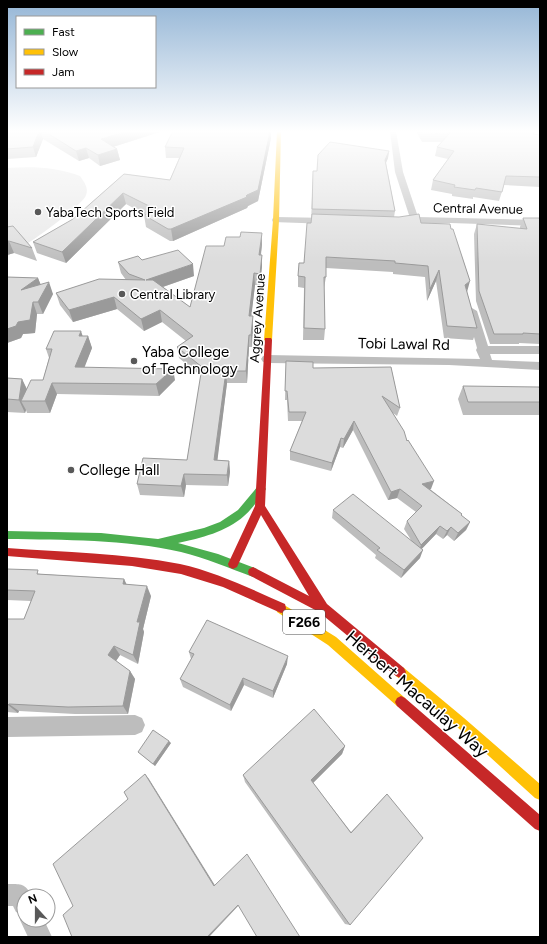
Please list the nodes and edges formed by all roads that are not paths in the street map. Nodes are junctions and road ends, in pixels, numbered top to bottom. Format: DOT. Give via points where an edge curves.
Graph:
graph roads {
  1 [pos="277,175"];
  2 [pos="400,175"];
  3 [pos="276,218"];
  4 [pos="338,219"];
  5 [pos="397,220"];
  6 [pos="415,220"];
  7 [pos="538,222"];
  8 [pos="540,233"];
  9 [pos="470,304"];
  10 [pos="482,350"];
  11 [pos="540,350"];
  12 [pos="267,359"];
  13 [pos="487,362"];
  14 [pos="540,366"];
  15 [pos="261,489"];
  16 [pos="260,506"];
  17 [pos="7,535"];
  18 [pos="157,543"];
  19 [pos="7,552"];
  20 [pos="233,564"];
  21 [pos="323,608"];
  22 [pos="135,725"];
  23 [pos="7,727"];
  24 [pos="540,793"];
  25 [pos="540,824"];
  1 -- 3 [label="main road, Aggrey Avenue"];
  2 -- 6 [label="street"];
  3 -- 4 [label="street"];
  3 -- 12 [label="main road, Aggrey Avenue"];
  5 -- 6 [label="street, Central Avenue"];
  6 -- 7 [label="street, Central Avenue"];
  7 -- 8 [label="street"];
  9 -- 10 [label="street"];
  10 -- 11 [label="street"];
  10 -- 13 [label="street"];
  12 -- 13 [label="street, Tobi Lawal Rd"];
  12 -- 15 [label="main road, Aggrey Avenue"];
  13 -- 14 [label="street, Tobi Lawal Rd"];
  15 -- 16 [label="main road, Aggrey Avenue"];
  15 -- 18 [label="main road" via="238,515 223,523 195,534"];
  16 -- 20 [label="main road"];
  16 -- 21 [label="main road"];
  17 -- 18 [label="main road, Herbert Macaulay Way / F266" via="83,537"];
  18 -- 20 [label="main road, Herbert Macaulay Way / F266"];
  19 -- 25 [label="main road, Herbert Macaulay Way / F266" via="132,561 181,569 225,583 279,606 332,641"];
  20 -- 21 [label="main road, Herbert Macaulay Way / F266"];
  21 -- 24 [label="main road, Herbert Macaulay Way / F266" via="460,722"];
  22 -- 23 [label="street"];
}
